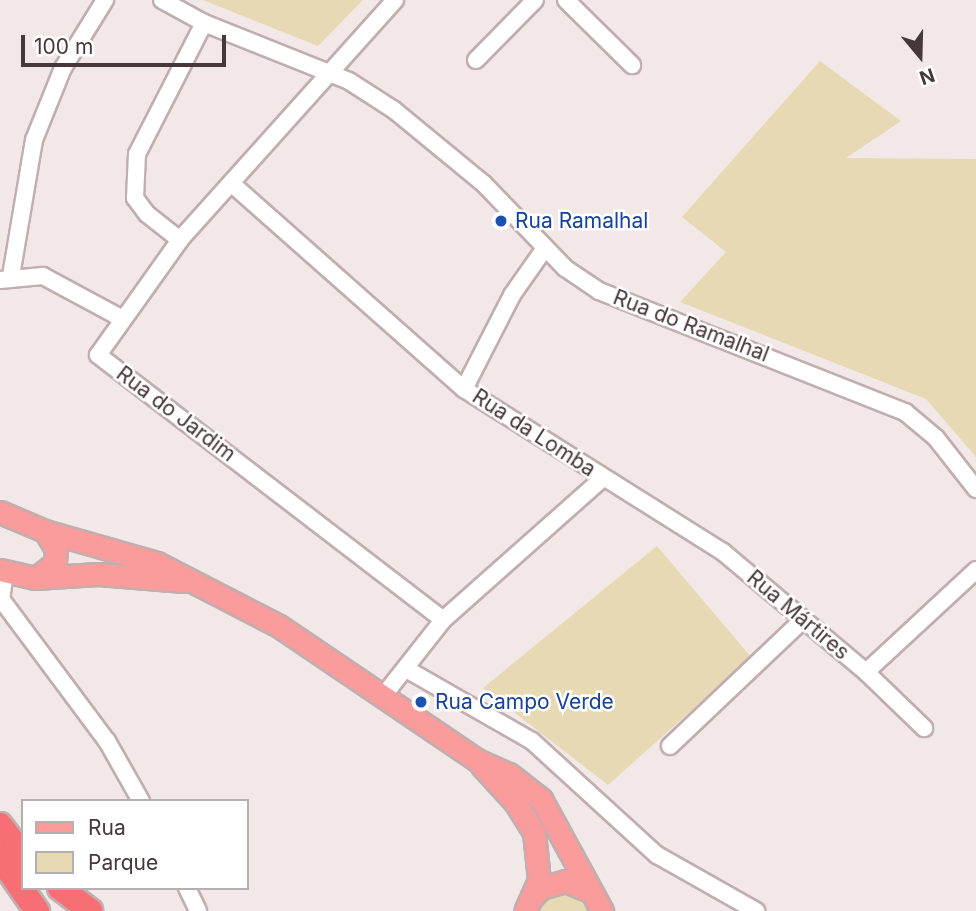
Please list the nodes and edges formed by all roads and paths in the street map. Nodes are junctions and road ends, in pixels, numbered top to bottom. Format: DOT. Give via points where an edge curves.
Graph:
graph roads {
  1 [pos="105,0"];
  2 [pos="162,0"];
  3 [pos="395,0"];
  4 [pos="536,0"];
  5 [pos="566,0"];
  6 [pos="204,23"];
  7 [pos="476,60"];
  8 [pos="632,65"];
  9 [pos="329,72"];
  10 [pos="231,183"];
  11 [pos="180,240"];
  12 [pos="545,248"];
  13 [pos="5,278"];
  14 [pos="121,318"];
  15 [pos="464,388"];
  16 [pos="603,478"];
  17 [pos="976,489"];
  18 [pos="0,512"];
  19 [pos="45,531"];
  20 [pos="976,570"];
  21 [pos="3,571"];
  22 [pos="35,578"];
  23 [pos="186,581"];
  24 [pos="0,599"];
  25 [pos="804,619"];
  26 [pos="443,620"];
  27 [pos="408,670"];
  28 [pos="866,672"];
  29 [pos="384,695"];
  30 [pos="925,728"];
  31 [pos="670,746"];
  32 [pos="477,760"];
  33 [pos="140,799"];
  34 [pos="0,825"];
  35 [pos="21,852"];
  36 [pos="0,858"];
  37 [pos="21,888"];
  38 [pos="22,890"];
  39 [pos="48,890"];
  40 [pos="63,890"];
  41 [pos="188,890"];
  42 [pos="589,891"];
  43 [pos="528,904"];
  44 [pos="37,911"];
  45 [pos="63,911"];
  46 [pos="90,911"];
  47 [pos="198,911"];
  48 [pos="602,911"];
  49 [pos="756,911"];
  1 -- 13 [label="street" via="63,68 34,140"];
  2 -- 6 [label="street, Rua do Ramalhal"];
  3 -- 9 [label="street, Rua do Jardim"];
  4 -- 7 [label="street"];
  5 -- 8 [label="street"];
  6 -- 9 [label="street, Rua do Ramalhal"];
  6 -- 11 [label="street" via="137,154 135,198"];
  9 -- 10 [label="street, Rua do Jardim"];
  9 -- 12 [label="street, Rua do Ramalhal" via="394,110 449,153"];
  10 -- 11 [label="street, Rua do Jardim"];
  10 -- 15 [label="street, Rua da Lomba"];
  11 -- 14 [label="street, Rua do Jardim"];
  12 -- 15 [label="street" via="512,295"];
  12 -- 17 [label="street, Rua do Ramalhal" via="584,282 621,302 750,347 905,412 936,438"];
  13 -- 14 [label="street" via="44,276"];
  14 -- 26 [label="street, Rua do Jardim" via="98,355"];
  15 -- 16 [label="street, Rua da Lomba"];
  16 -- 25 [label="street, Rua Mártires" via="723,552"];
  16 -- 26 [label="street, Rua da Lomba"];
  18 -- 19 [label="main road"];
  19 -- 22 [label="main road" via="56,549 55,563"];
  19 -- 23 [label="main road" via="157,563"];
  20 -- 28 [label="street, Rua Mártires"];
  21 -- 22 [label="main road"];
  21 -- 24 [label="street"];
  22 -- 23 [label="main road" via="98,574"];
  23 -- 29 [label="main road" via="279,626"];
  24 -- 33 [label="street" via="107,741"];
  25 -- 28 [label="street, Rua Mártires"];
  25 -- 31 [label="street"];
  26 -- 27 [label="street, Rua da Lomba"];
  27 -- 29 [label="street, Rua da Lomba"];
  27 -- 49 [label="street" via="532,741 657,855"];
  28 -- 30 [label="street"];
  29 -- 32 [label="main road"];
  32 -- 42 [label="main road" via="509,774 541,799"];
  32 -- 43 [label="main road" via="515,802 534,832 539,880"];
  34 -- 35 [label="highway"];
  36 -- 37 [label="highway"];
  38 -- 44 [label="highway"];
  39 -- 45 [label="highway"];
  40 -- 46 [label="highway"];
  41 -- 47 [label="street"];
  42 -- 43 [label="main road" via="566,881 541,888"];
  42 -- 48 [label="main road"];
}
